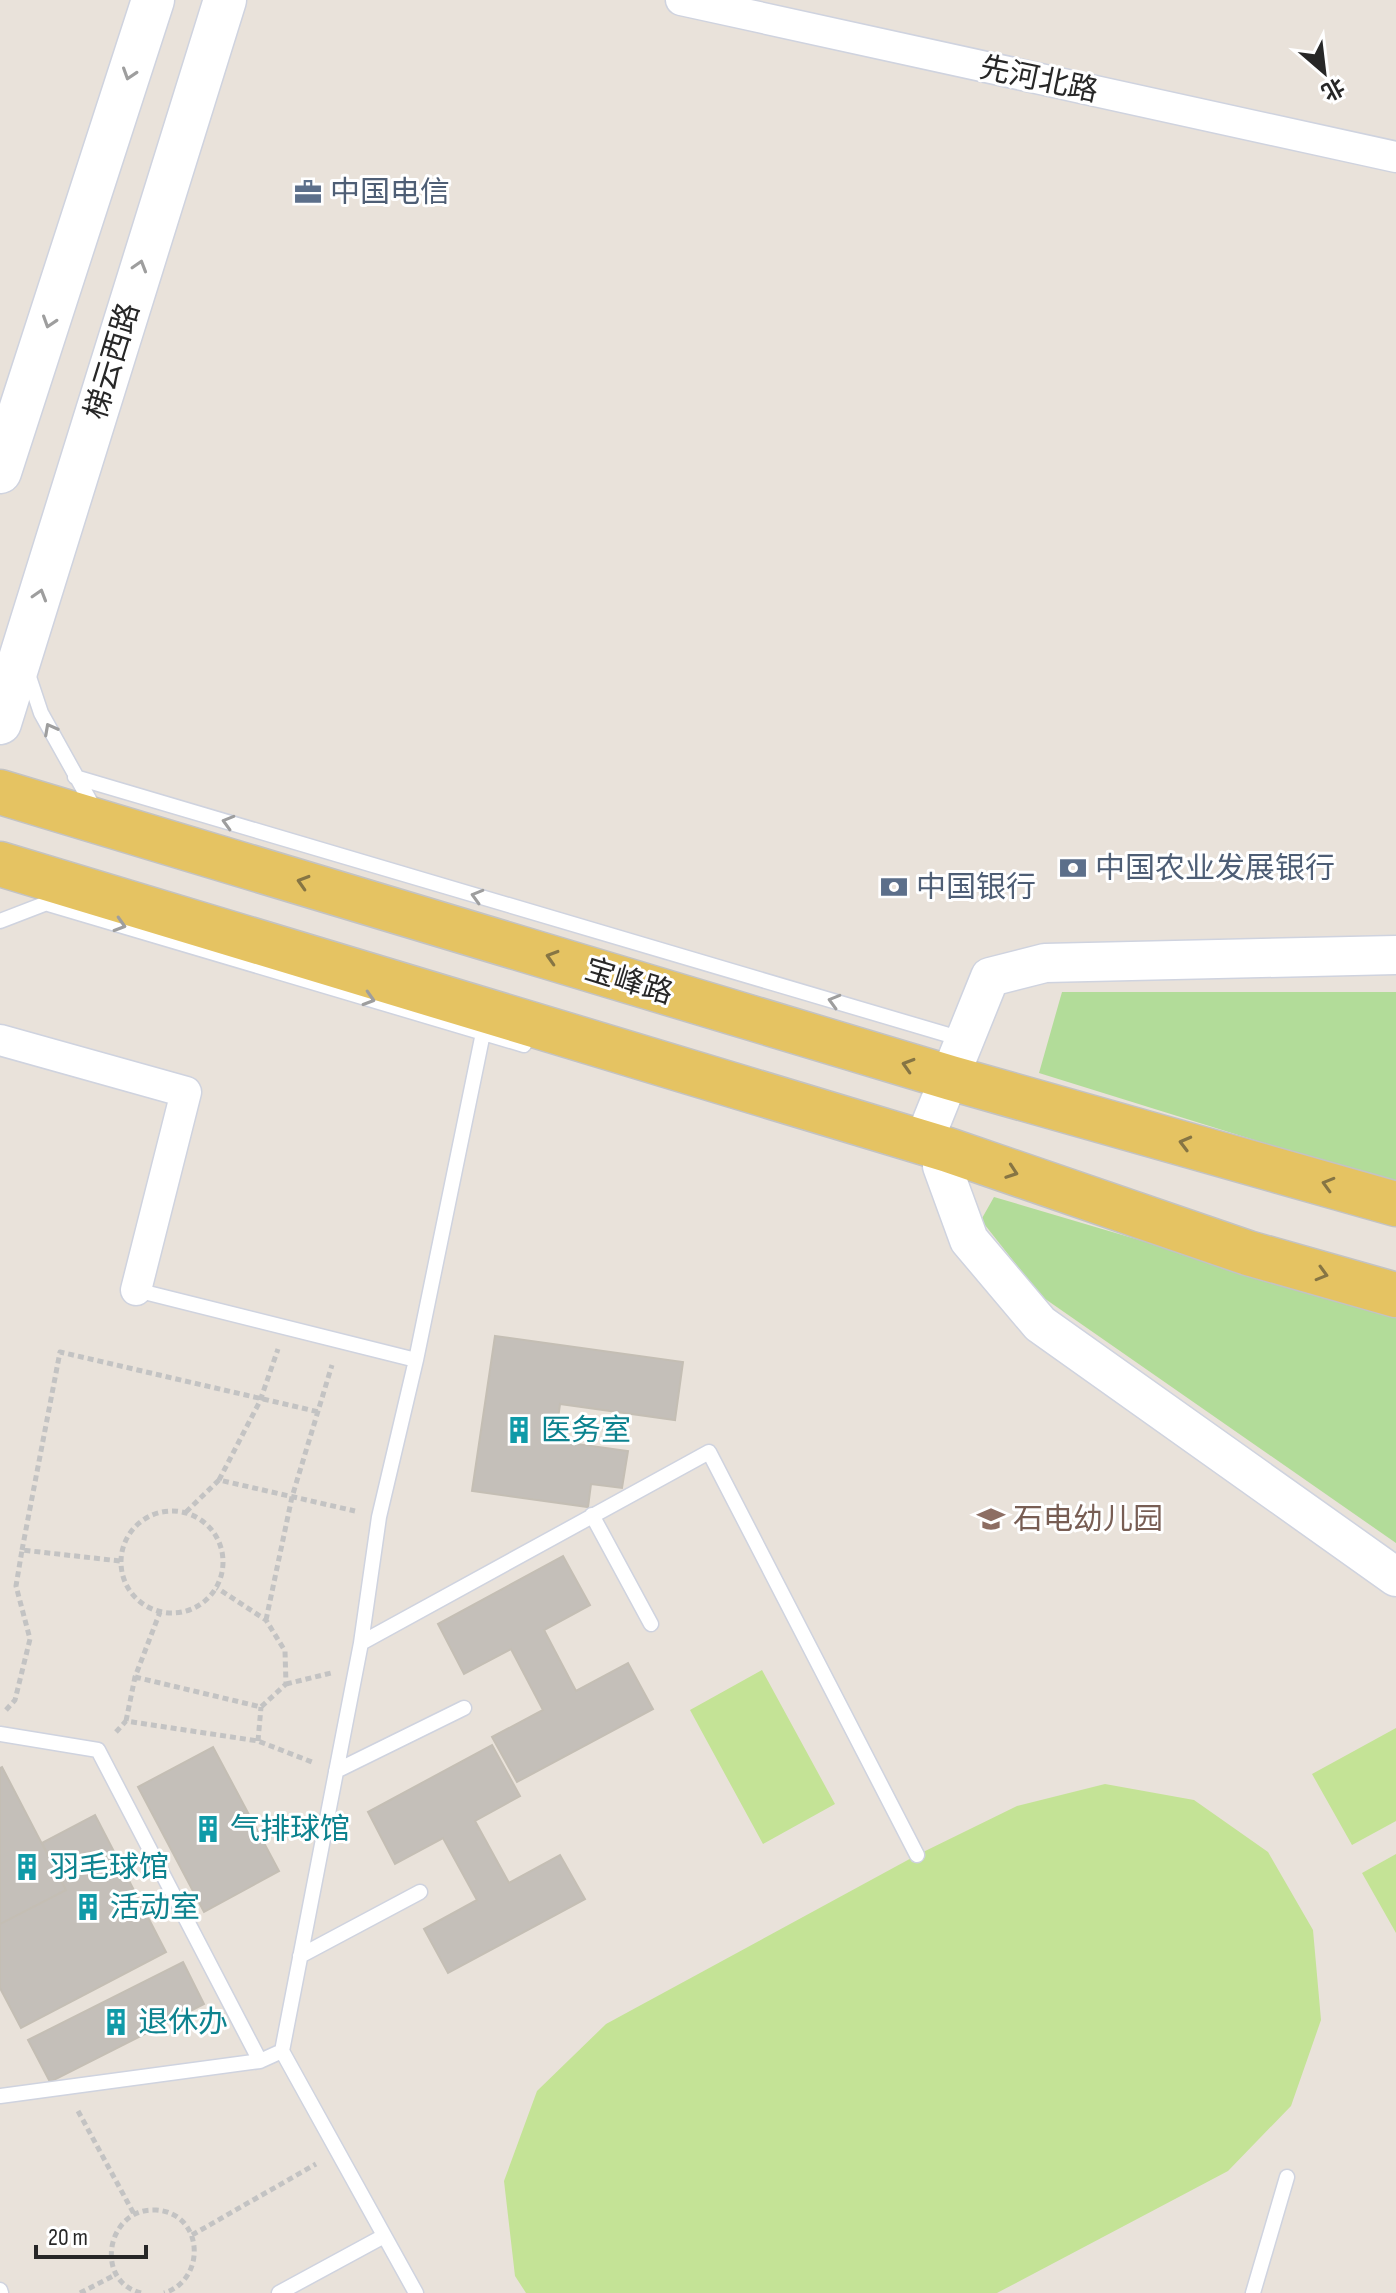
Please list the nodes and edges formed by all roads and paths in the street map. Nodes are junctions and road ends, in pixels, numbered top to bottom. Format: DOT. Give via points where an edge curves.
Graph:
graph roads {
  1 [pos="153,0"];
  2 [pos="225,0"];
  3 [pos="681,0"];
  4 [pos="1396,157"];
  5 [pos="0,472"];
  6 [pos="22,656"];
  7 [pos="0,723"];
  8 [pos="75,777"];
  9 [pos="0,792"];
  10 [pos="102,821"];
  11 [pos="0,864"];
  12 [pos="93,891"];
  13 [pos="45,903"];
  14 [pos="0,921"];
  15 [pos="1396,955"];
  16 [pos="483,1033"];
  17 [pos="0,1040"];
  18 [pos="544,1051"];
  19 [pos="957,1059"];
  20 [pos="935,1155"];
  21 [pos="1396,1204"];
  22 [pos="136,1290"];
  23 [pos="1396,1295"];
  24 [pos="287,1326"];
  25 [pos="339,1341"];
  26 [pos="416,1360"];
  27 [pos="260,1401"];
  28 [pos="319,1412"];
  29 [pos="219,1480"];
  30 [pos="292,1497"];
  31 [pos="186,1512"];
  32 [pos="592,1515"];
  33 [pos="379,1517"];
  34 [pos="22,1550"];
  35 [pos="120,1561"];
  36 [pos="1396,1577"];
  37 [pos="217,1588"];
  38 [pos="160,1612"];
  39 [pos="266,1620"];
  40 [pos="651,1624"];
  41 [pos="361,1643"];
  42 [pos="354,1676"];
  43 [pos="135,1677"];
  44 [pos="286,1684"];
  45 [pos="261,1707"];
  46 [pos="464,1708"];
  47 [pos="0,1716"];
  48 [pos="126,1721"];
  49 [pos="0,1734"];
  50 [pos="258,1741"];
  51 [pos="98,1750"];
  52 [pos="336,1771"];
  53 [pos="917,1855"];
  54 [pos="420,1892"];
  55 [pos="300,1956"];
  56 [pos="282,2051"];
  57 [pos="260,2061"];
  58 [pos="66,2089"];
  59 [pos="0,2096"];
  60 [pos="338,2152"];
  61 [pos="1287,2177"];
  62 [pos="134,2214"];
  63 [pos="192,2235"];
  64 [pos="384,2236"];
  65 [pos="115,2275"];
  66 [pos="176,2291"];
  67 [pos="80,2293"];
  68 [pos="141,2293"];
  69 [pos="164,2293"];
  70 [pos="279,2293"];
  71 [pos="416,2293"];
  72 [pos="1253,2293"];
  1 -- 5 [label="main road, one-way"];
  6 -- 2 [label="main road, 梯云西路, one-way"];
  3 -- 4 [label="street, 先河北路"];
  6 -- 7 [label="main road, 梯云西路"];
  8 -- 6 [label="lane, one-way" via="41,713"];
  8 -- 10 [label="lane"];
  19 -- 8 [label="lane, one-way"];
  9 -- 10 [label="main road, 宝峰路"];
  19 -- 10 [label="main road, 宝峰路, one-way"];
  11 -- 12 [label="main road"];
  12 -- 13 [label="lane"];
  12 -- 20 [label="main road"];
  13 -- 14 [label="lane"];
  13 -- 16 [label="lane, one-way"];
  15 -- 19 [label="street" via="1045,963 990,977"];
  16 -- 18 [label="lane"];
  16 -- 26 [label="lane"];
  17 -- 22 [label="street" via="186,1092"];
  19 -- 20 [label="street"];
  21 -- 19 [label="main road, 宝峰路, one-way" via="1260,1164"];
  20 -- 23 [label="main road, one-way"];
  20 -- 36 [label="street" via="969,1240 1040,1324"];
  22 -- 24 [label="lane"];
  24 -- 25 [label="lane"];
  24 -- 27 [label="path"];
  25 -- 26 [label="lane"];
  25 -- 28 [label="path"];
  26 -- 33 [label="lane"];
  27 -- 28 [label="path"];
  27 -- 29 [label="path"];
  27 -- 34 [label="path" via="60,1352"];
  28 -- 30 [label="path"];
  29 -- 30 [label="path"];
  29 -- 31 [label="path"];
  30 -- 33 [label="path"];
  30 -- 39 [label="path"];
  31 -- 35 [label="path" via="154,1513 130,1531"];
  31 -- 37 [label="path" via="212,1528 224,1557"];
  32 -- 40 [label="lane"];
  32 -- 41 [label="lane"];
  32 -- 53 [label="lane" via="709,1452"];
  33 -- 41 [label="lane"];
  34 -- 35 [label="path"];
  34 -- 47 [label="path" via="16,1586 30,1639 15,1700"];
  35 -- 38 [label="path" via="125,1584 139,1602"];
  37 -- 38 [label="path" via="202,1604 182,1612"];
  37 -- 39 [label="path"];
  38 -- 43 [label="path"];
  39 -- 44 [label="path" via="285,1651"];
  41 -- 42 [label="lane"];
  42 -- 44 [label="path" via="340,1671"];
  42 -- 52 [label="lane"];
  43 -- 45 [label="path"];
  43 -- 48 [label="path"];
  44 -- 45 [label="path"];
  45 -- 50 [label="path"];
  46 -- 52 [label="lane"];
  48 -- 50 [label="path"];
  48 -- 51 [label="path"];
  49 -- 51 [label="lane"];
  50 -- 52 [label="path"];
  51 -- 57 [label="lane"];
  52 -- 55 [label="lane"];
  54 -- 55 [label="lane"];
  55 -- 56 [label="lane"];
  56 -- 57 [label="lane"];
  56 -- 60 [label="lane"];
  57 -- 58 [label="lane"];
  58 -- 59 [label="lane"];
  58 -- 62 [label="path"];
  60 -- 63 [label="path"];
  60 -- 64 [label="lane"];
  61 -- 72 [label="lane"];
  62 -- 63 [label="path" via="157,2210 177,2217"];
  62 -- 65 [label="path" via="117,2229 109,2252"];
  63 -- 66 [label="path" via="196,2254 190,2275"];
  64 -- 70 [label="lane"];
  64 -- 71 [label="lane"];
  65 -- 67 [label="path"];
  65 -- 68 [label="path"];
  66 -- 69 [label="path"];
}
